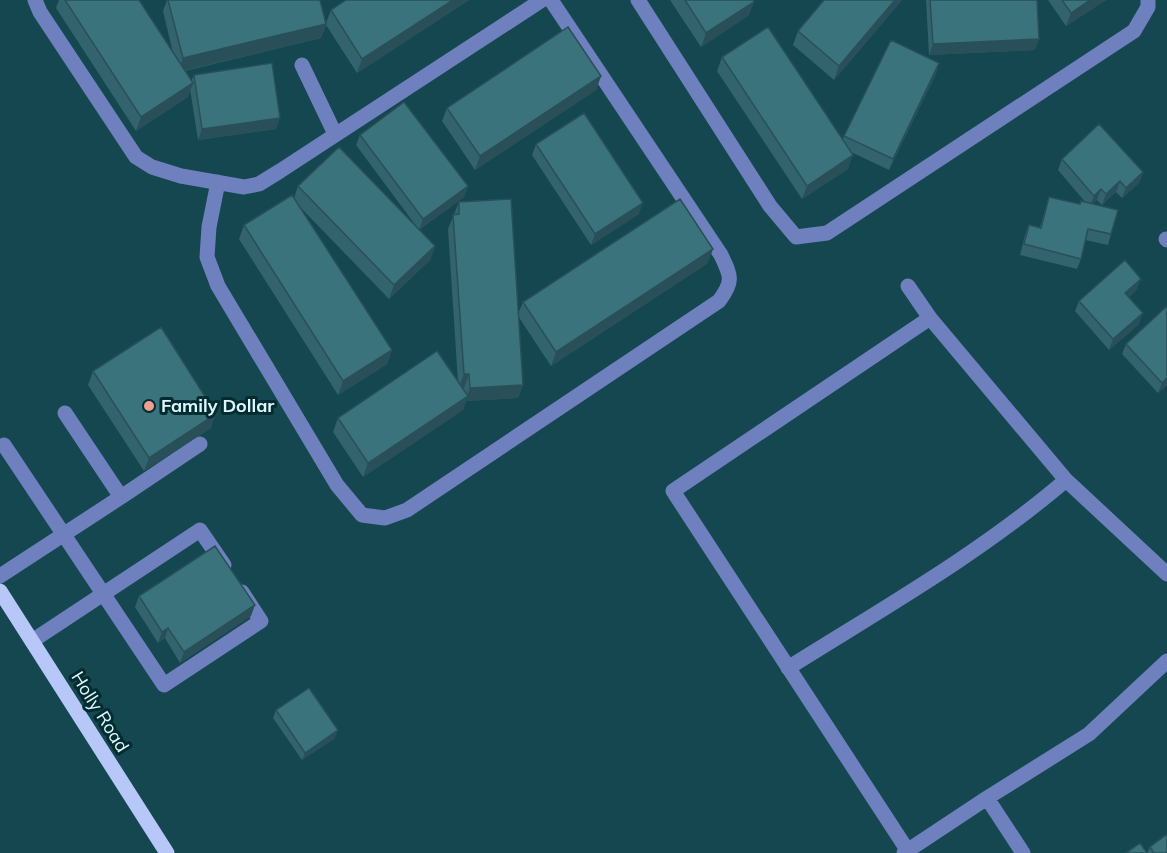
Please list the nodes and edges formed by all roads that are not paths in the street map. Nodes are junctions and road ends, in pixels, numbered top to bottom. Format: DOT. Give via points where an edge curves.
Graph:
graph roads {
  1 [pos="35,0"];
  2 [pos="542,0"];
  3 [pos="551,0"];
  4 [pos="638,0"];
  5 [pos="1148,0"];
  6 [pos="302,65"];
  7 [pos="335,134"];
  8 [pos="218,182"];
  9 [pos="908,286"];
  10 [pos="930,318"];
  11 [pos="65,413"];
  12 [pos="200,444"];
  13 [pos="4,445"];
  14 [pos="1066,480"];
  15 [pos="121,496"];
  16 [pos="64,534"];
  17 [pos="1167,574"];
  18 [pos="0,576"];
  19 [pos="0,591"];
  20 [pos="104,594"];
  21 [pos="32,641"];
  22 [pos="1167,661"];
  23 [pos="788,668"];
  24 [pos="987,798"];
  25 [pos="906,852"];
  26 [pos="167,853"];
  27 [pos="1023,853"];
  1 -- 8 [label="street" via="136,157 181,176"];
  2 -- 7 [label="street"];
  3 -- 8 [label="street" via="721,255 731,274 729,289 719,301 407,510 385,518 362,515 338,485 218,286 207,257"];
  4 -- 5 [label="street" via="770,206 796,237 827,233 1134,31 1148,8"];
  6 -- 7 [label="street"];
  7 -- 8 [label="street" via="259,184 244,187"];
  9 -- 10 [label="street"];
  10 -- 14 [label="street"];
  10 -- 23 [label="street" via="673,491"];
  11 -- 15 [label="street"];
  12 -- 15 [label="street"];
  13 -- 16 [label="street"];
  14 -- 17 [label="street"];
  14 -- 23 [label="street" via="943,571"];
  15 -- 16 [label="street"];
  16 -- 18 [label="street"];
  16 -- 20 [label="street"];
  19 -- 21 [label="main road, Holly Road"];
  20 -- 20 [label="street" via="200,530 261,621 164,685"];
  20 -- 21 [label="street"];
  21 -- 26 [label="main road, Holly Road"];
  22 -- 24 [label="street" via="1089,734"];
  23 -- 25 [label="street"];
  24 -- 25 [label="street"];
  24 -- 27 [label="street"];
}
